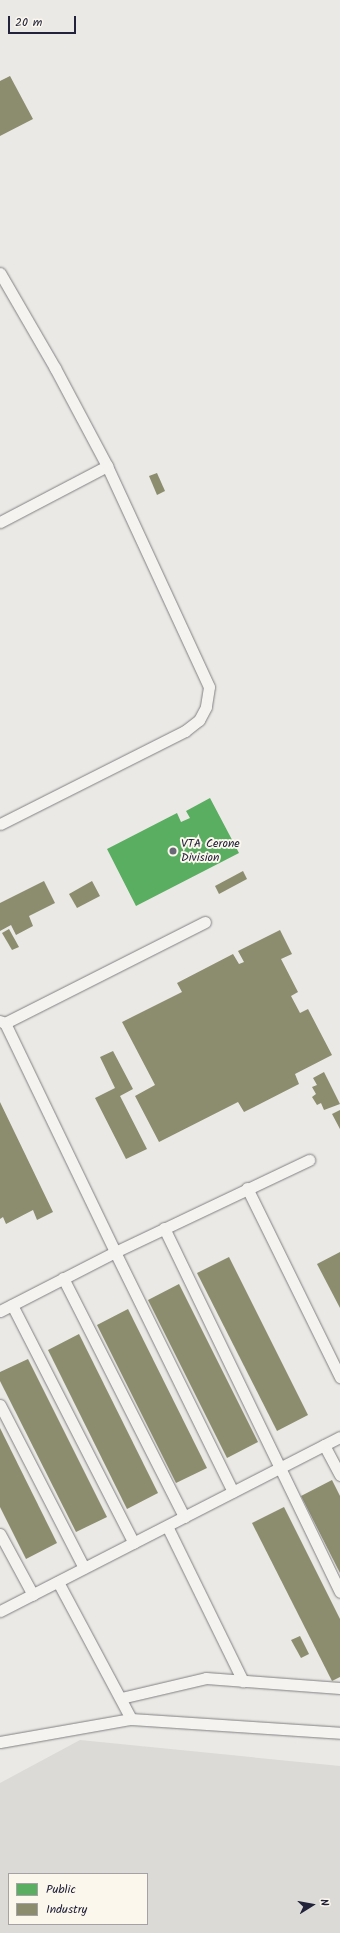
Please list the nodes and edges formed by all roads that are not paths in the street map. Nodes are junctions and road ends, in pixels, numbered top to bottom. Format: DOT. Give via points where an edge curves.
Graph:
graph roads {
  1 [pos="0,273"];
  2 [pos="107,466"];
  3 [pos="0,522"];
  4 [pos="0,824"];
  5 [pos="206,922"];
  6 [pos="2,1022"];
  7 [pos="308,1160"];
  8 [pos="247,1188"];
  9 [pos="164,1228"];
  10 [pos="115,1252"];
  11 [pos="63,1278"];
  12 [pos="12,1304"];
  13 [pos="0,1311"];
  14 [pos="340,1377"];
  15 [pos="0,1405"];
  16 [pos="340,1437"];
  17 [pos="324,1445"];
  18 [pos="279,1468"];
  19 [pos="340,1475"];
  20 [pos="233,1492"];
  21 [pos="184,1517"];
  22 [pos="167,1526"];
  23 [pos="0,1534"];
  24 [pos="134,1543"];
  25 [pos="84,1568"];
  26 [pos="58,1582"];
  27 [pos="340,1592"];
  28 [pos="33,1595"];
  29 [pos="0,1611"];
  30 [pos="243,1681"];
  31 [pos="340,1688"];
  32 [pos="121,1698"];
  33 [pos="131,1719"];
  34 [pos="340,1733"];
  35 [pos="0,1742"];
  1 -- 2 [label="lane" via="55,368"];
  2 -- 3 [label="lane"];
  2 -- 4 [label="lane" via="209,687 206,707 200,720 179,733"];
  5 -- 6 [label="lane"];
  6 -- 10 [label="lane"];
  7 -- 8 [label="lane"];
  8 -- 9 [label="lane"];
  8 -- 14 [label="lane"];
  9 -- 10 [label="lane"];
  9 -- 18 [label="lane"];
  10 -- 11 [label="lane"];
  10 -- 20 [label="lane"];
  11 -- 12 [label="lane"];
  11 -- 21 [label="lane"];
  12 -- 13 [label="lane"];
  12 -- 24 [label="lane"];
  15 -- 25 [label="lane"];
  16 -- 17 [label="lane"];
  17 -- 18 [label="lane"];
  17 -- 19 [label="lane"];
  18 -- 20 [label="lane"];
  18 -- 27 [label="lane"];
  20 -- 21 [label="lane"];
  21 -- 22 [label="lane"];
  22 -- 24 [label="lane"];
  22 -- 30 [label="lane"];
  23 -- 28 [label="lane"];
  24 -- 25 [label="lane"];
  25 -- 26 [label="lane"];
  26 -- 28 [label="lane"];
  26 -- 32 [label="lane"];
  28 -- 29 [label="lane"];
  30 -- 31 [label="lane"];
  30 -- 32 [label="lane" via="206,1678"];
  32 -- 33 [label="lane"];
  33 -- 34 [label="lane"];
  33 -- 35 [label="lane"];
}
